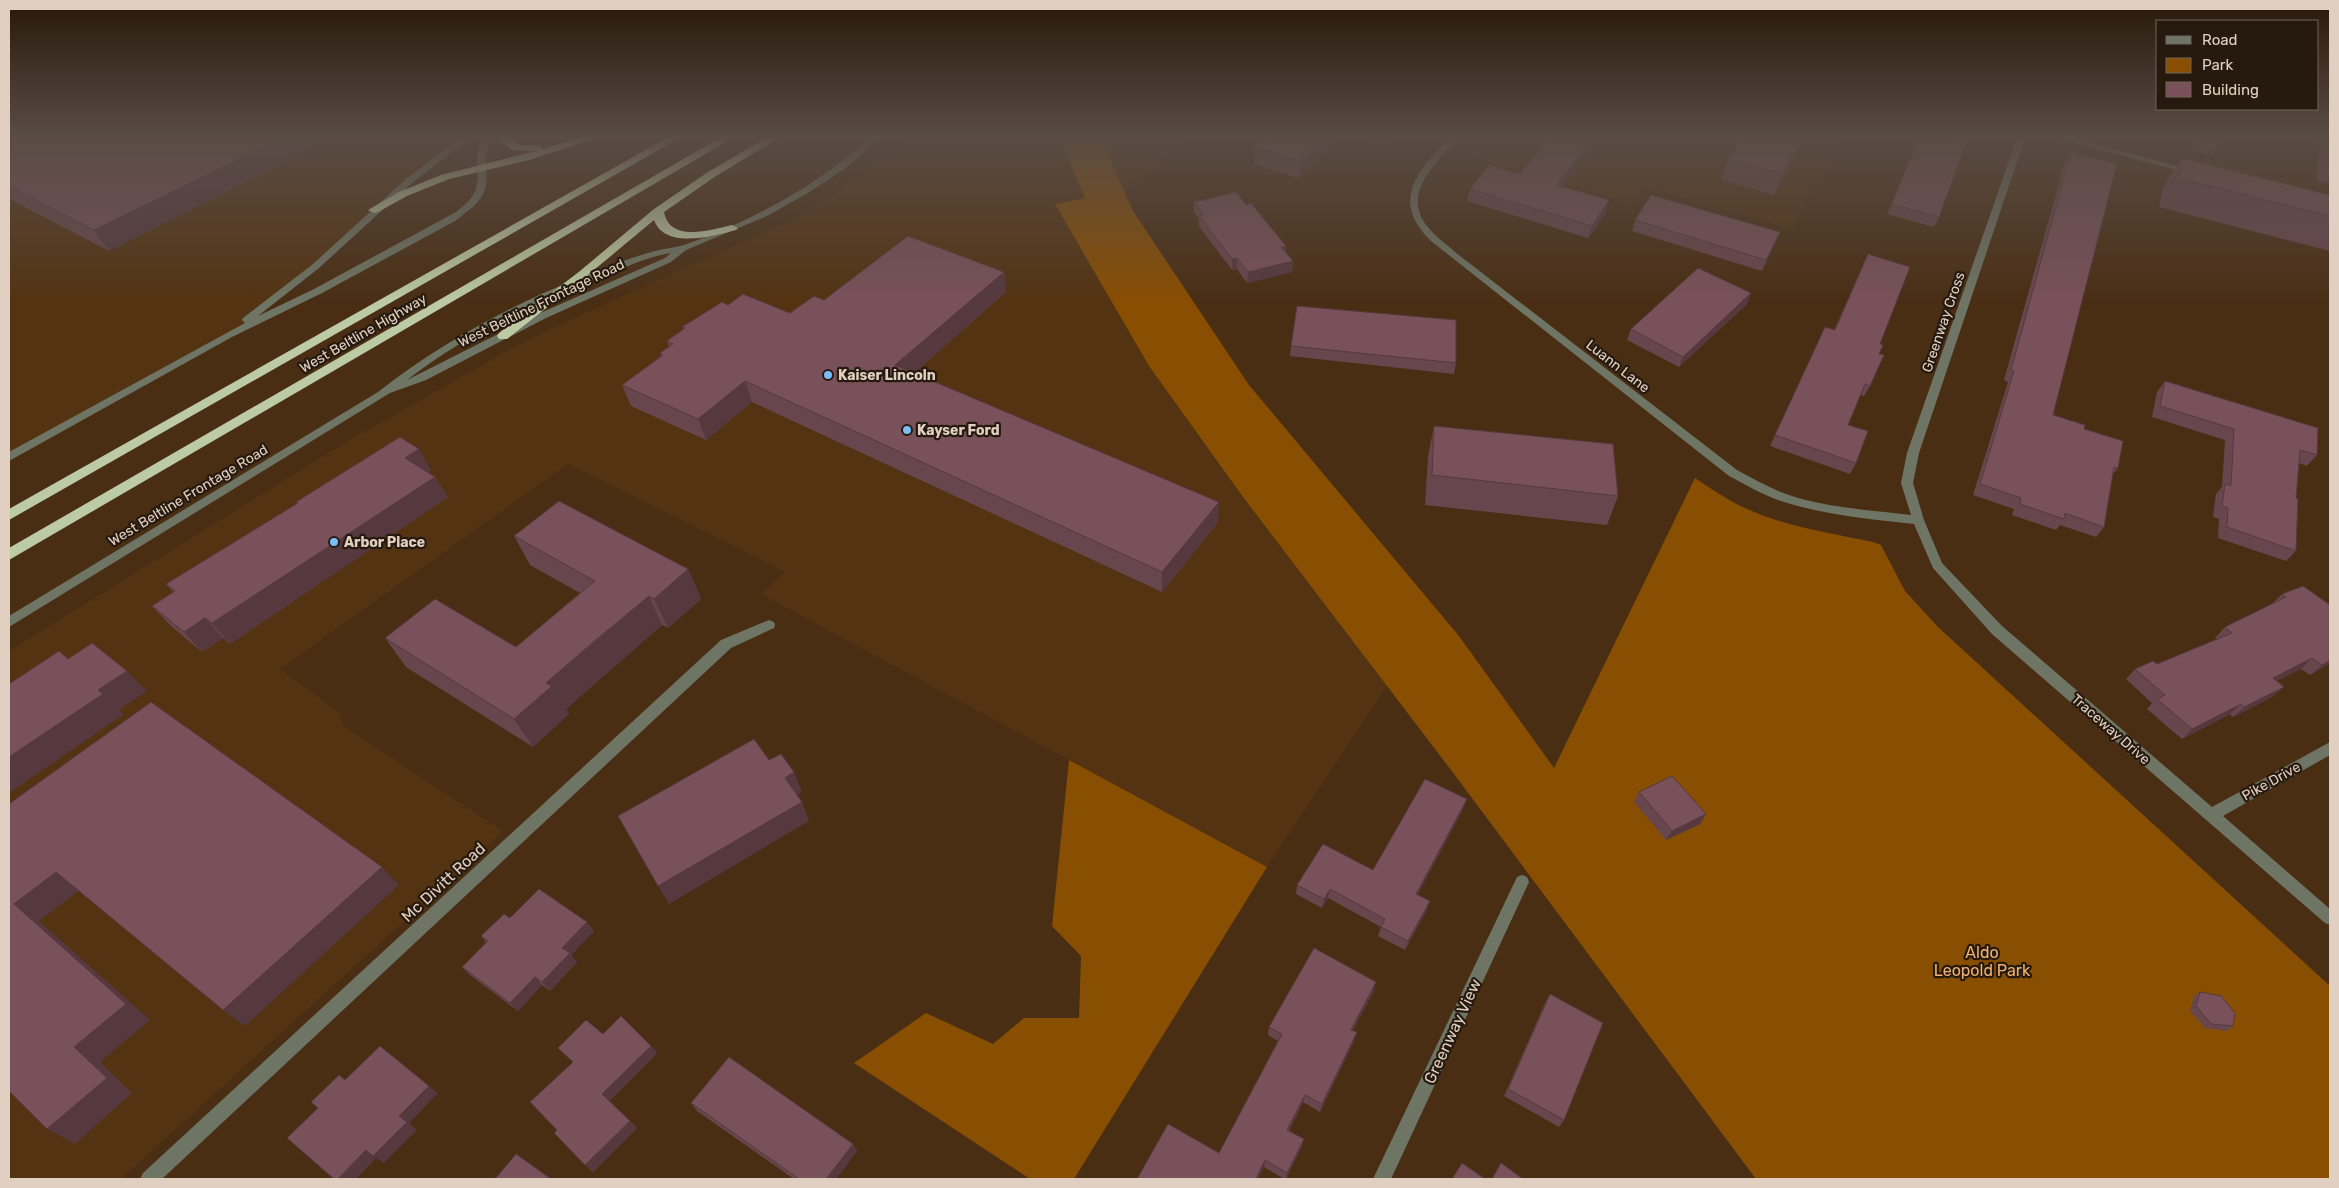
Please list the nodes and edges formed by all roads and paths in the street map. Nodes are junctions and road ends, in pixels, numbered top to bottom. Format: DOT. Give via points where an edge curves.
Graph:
graph roads {
  1 [pos="397,190"];
  2 [pos="413,190"];
  3 [pos="480,190"];
  4 [pos="582,190"];
  5 [pos="637,190"];
  6 [pos="688,190"];
  7 [pos="805,190"];
  8 [pos="1415,190"];
  9 [pos="2003,190"];
  10 [pos="374,210"];
  11 [pos="658,211"];
  12 [pos="732,228"];
  13 [pos="684,248"];
  14 [pos="566,287"];
  15 [pos="228,335"];
  16 [pos="503,336"];
  17 [pos="382,394"];
  18 [pos="9,458"];
  19 [pos="9,515"];
  20 [pos="1918,520"];
  21 [pos="9,555"];
  22 [pos="9,622"];
  23 [pos="769,625"];
  24 [pos="2330,748"];
  25 [pos="2212,815"];
  26 [pos="1522,882"];
  27 [pos="2330,918"];
  28 [pos="149,1179"];
  29 [pos="1382,1179"];
  1 -- 10 [label="street"];
  2 -- 10 [label="highway"];
  3 -- 15 [label="street" via="467,208 452,219"];
  4 -- 19 [label="highway, West Beltline Highway"];
  5 -- 21 [label="highway, West Beltline Highway"];
  6 -- 11 [label="highway"];
  7 -- 12 [label="street, West Beltline Frontage Road"];
  8 -- 20 [label="street, Luann Lane" via="1414,209 1418,220 1452,254 1733,473 1758,487 1800,502 1833,510"];
  9 -- 20 [label="street, Greenway Cross" via="1913,453 1907,483"];
  10 -- 15 [label="street" via="315,267"];
  11 -- 12 [label="highway" via="658,220 663,228 680,234 706,234"];
  11 -- 14 [label="highway"];
  12 -- 13 [label="street, West Beltline Frontage Road"];
  13 -- 14 [label="street, West Beltline Frontage Road" via="660,252"];
  13 -- 16 [label="street, West Beltline Frontage Road" via="668,260"];
  14 -- 16 [label="highway"];
  14 -- 17 [label="street, West Beltline Frontage Road" via="529,303 454,344 411,370"];
  15 -- 18 [label="street"];
  16 -- 17 [label="street, West Beltline Frontage Road" via="422,378"];
  17 -- 22 [label="street, West Beltline Frontage Road"];
  20 -- 25 [label="street, Traceway Drive" via="1937,565 1998,630"];
  23 -- 28 [label="street, Mc Divitt Road" via="726,644"];
  24 -- 25 [label="street, Pike Drive"];
  25 -- 27 [label="street, Traceway Drive"];
  26 -- 29 [label="street, Greenway View"];
}
